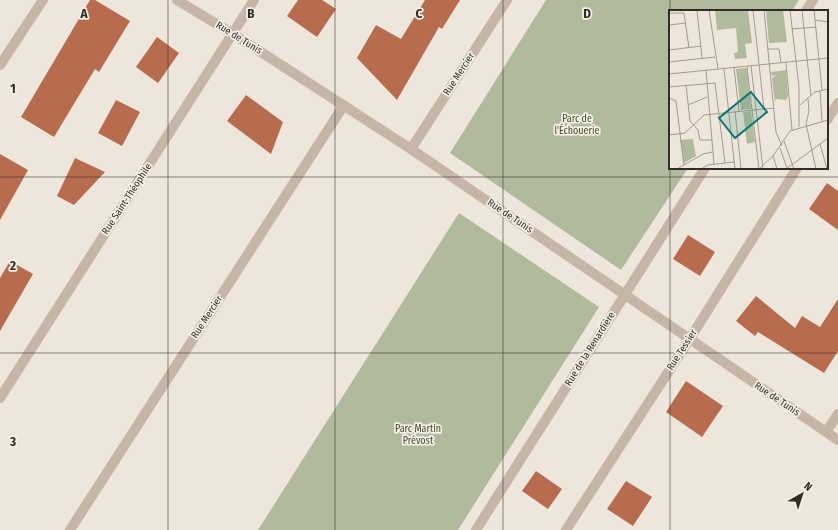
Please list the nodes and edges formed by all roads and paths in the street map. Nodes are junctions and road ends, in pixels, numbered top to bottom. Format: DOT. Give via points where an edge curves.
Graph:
graph roads {
  1 [pos="43,0"];
  2 [pos="177,0"];
  3 [pos="254,0"];
  4 [pos="507,0"];
  5 [pos="813,0"];
  6 [pos="807,10"];
  7 [pos="233,34"];
  8 [pos="0,65"];
  9 [pos="838,103"];
  10 [pos="344,105"];
  11 [pos="828,118"];
  12 [pos="411,149"];
  13 [pos="704,169"];
  14 [pos="796,169"];
  15 [pos="624,294"];
  16 [pos="689,340"];
  17 [pos="0,398"];
  18 [pos="838,414"];
  19 [pos="826,432"];
  20 [pos="838,440"];
  21 [pos="70,530"];
  22 [pos="476,530"];
  23 [pos="566,530"];
  1 -- 8 [label="street"];
  2 -- 7 [label="street, Rue de Tunis"];
  3 -- 7 [label="street, Rue Saint-Théophile"];
  4 -- 12 [label="street, Rue Mercier"];
  5 -- 6 [label="street"];
  7 -- 10 [label="street, Rue de Tunis"];
  7 -- 17 [label="street, Rue Saint-Théophile"];
  9 -- 11 [label="street"];
  10 -- 12 [label="street, Rue de Tunis"];
  10 -- 21 [label="street, Rue Mercier"];
  12 -- 15 [label="street, Rue de Tunis"];
  13 -- 15 [label="street, Rue de la Renardière"];
  14 -- 16 [label="street, Rue Tessier"];
  15 -- 16 [label="street, Rue de Tunis"];
  15 -- 22 [label="street, Rue de la Renardière"];
  16 -- 19 [label="street, Rue de Tunis"];
  16 -- 23 [label="street, Rue Tessier"];
  18 -- 19 [label="street"];
  19 -- 20 [label="street, Rue de Tunis"];
}
